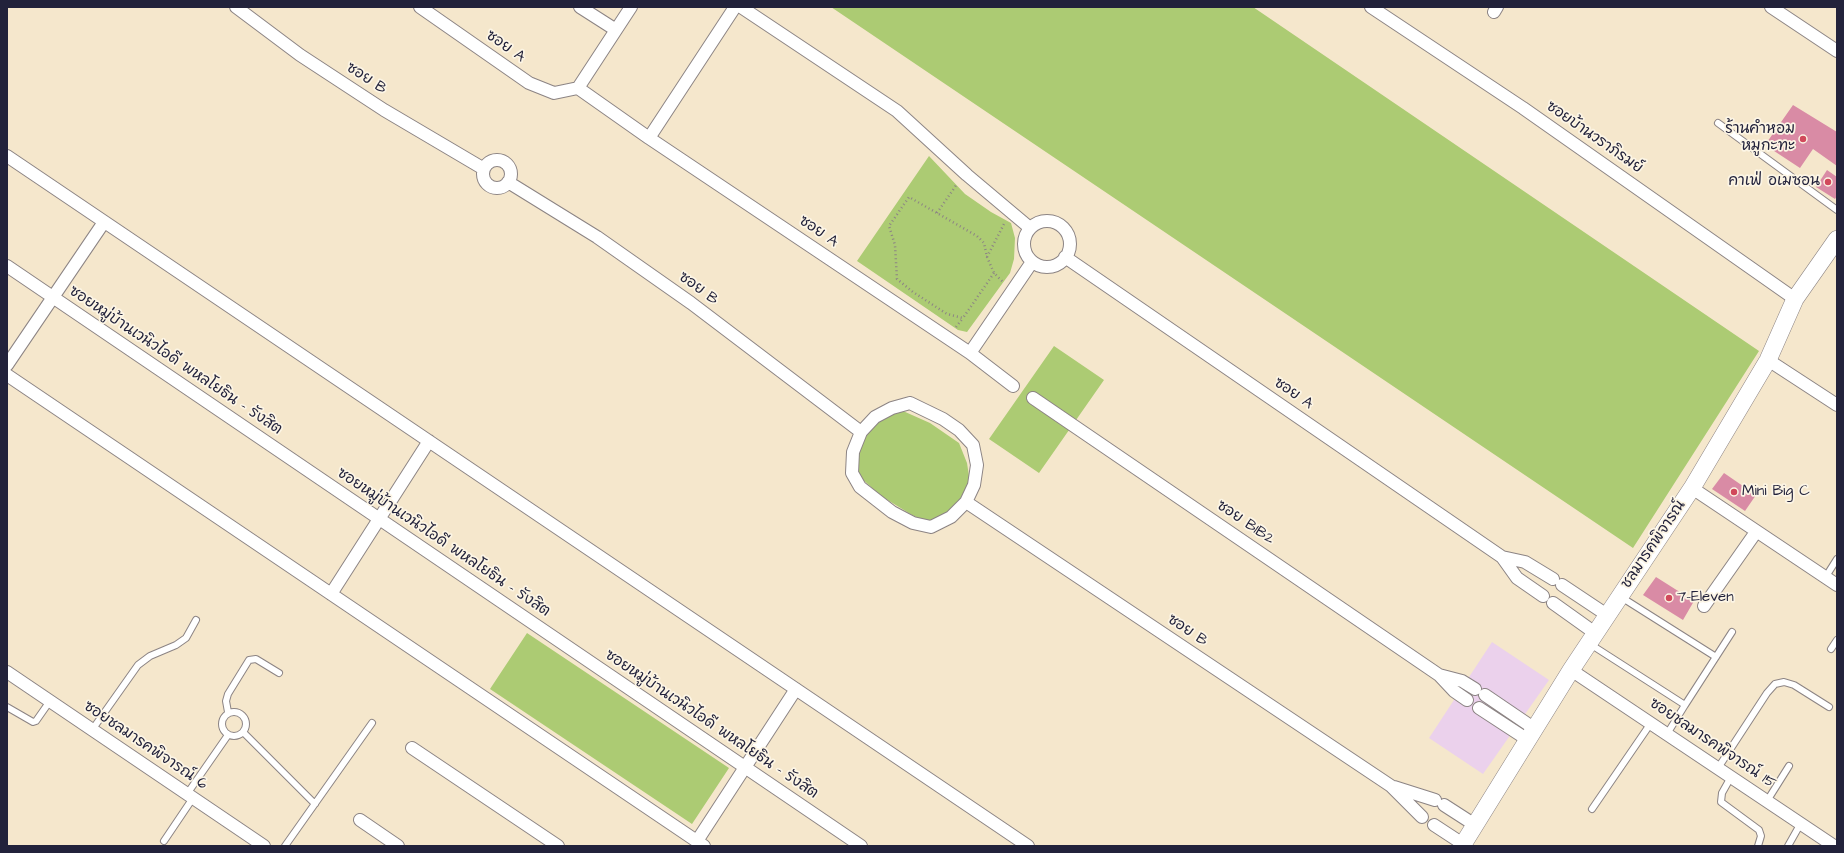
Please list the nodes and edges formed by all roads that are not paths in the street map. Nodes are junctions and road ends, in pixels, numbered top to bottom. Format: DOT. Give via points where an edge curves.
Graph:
graph roads {
  1 [pos="236,7"];
  2 [pos="420,7"];
  3 [pos="580,7"];
  4 [pos="631,7"];
  5 [pos="735,7"];
  6 [pos="741,7"];
  7 [pos="1371,7"];
  8 [pos="1771,7"];
  9 [pos="616,30"];
  10 [pos="1837,51"];
  11 [pos="578,88"];
  12 [pos="1718,123"];
  13 [pos="649,138"];
  14 [pos="7,156"];
  15 [pos="484,169"];
  16 [pos="508,182"];
  17 [pos="1837,210"];
  18 [pos="104,222"];
  19 [pos="1030,228"];
  20 [pos="1837,239"];
  21 [pos="1065,257"];
  22 [pos="1032,262"];
  23 [pos="7,266"];
  24 [pos="53,298"];
  25 [pos="1796,299"];
  26 [pos="970,353"];
  27 [pos="1768,360"];
  28 [pos="7,365"];
  29 [pos="7,375"];
  30 [pos="1013,386"];
  31 [pos="1033,398"];
  32 [pos="1837,405"];
  33 [pos="862,432"];
  34 [pos="429,441"];
  35 [pos="1692,488"];
  36 [pos="966,502"];
  37 [pos="379,519"];
  38 [pos="1756,532"];
  39 [pos="1502,557"];
  40 [pos="1837,559"];
  41 [pos="1825,578"];
  42 [pos="1837,585"];
  43 [pos="331,594"];
  44 [pos="1543,596"];
  45 [pos="1620,596"];
  46 [pos="1553,604"];
  47 [pos="1704,606"];
  48 [pos="1607,615"];
  49 [pos="196,620"];
  50 [pos="1732,632"];
  51 [pos="1592,638"];
  52 [pos="1837,640"];
  53 [pos="1831,649"];
  54 [pos="1716,657"];
  55 [pos="1571,670"];
  56 [pos="7,672"];
  57 [pos="279,673"];
  58 [pos="1439,675"];
  59 [pos="796,689"];
  60 [pos="1468,700"];
  61 [pos="50,702"];
  62 [pos="1685,705"];
  63 [pos="7,707"];
  64 [pos="1829,707"];
  65 [pos="1479,708"];
  66 [pos="228,712"];
  67 [pos="372,723"];
  68 [pos="1651,723"];
  69 [pos="92,730"];
  70 [pos="243,732"];
  71 [pos="1667,734"];
  72 [pos="228,735"];
  73 [pos="1532,735"];
  74 [pos="412,748"];
  75 [pos="1789,766"];
  76 [pos="745,768"];
  77 [pos="1718,768"];
  78 [pos="1731,777"];
  79 [pos="1391,786"];
  80 [pos="190,796"];
  81 [pos="1767,800"];
  82 [pos="315,804"];
  83 [pos="1592,809"];
  84 [pos="1422,817"];
  85 [pos="360,820"];
  86 [pos="1801,823"];
  87 [pos="1434,825"];
  88 [pos="1475,825"];
  89 [pos="164,841"];
  90 [pos="380,841"];
  91 [pos="1837,841"];
  92 [pos="700,844"];
  93 [pos="1462,845"];
  94 [pos="264,846"];
  95 [pos="286,846"];
  96 [pos="398,846"];
  97 [pos="558,846"];
  98 [pos="861,846"];
  99 [pos="1028,846"];
  100 [pos="1758,846"];
  101 [pos="1788,846"];
  102 [pos="1834,846"];
  1 -- 15 [label="street, ซอย B" via="300,55 371,102"];
  2 -- 11 [label="street, ซอย A" via="529,83 554,93"];
  3 -- 9 [label="street"];
  4 -- 9 [label="street"];
  5 -- 13 [label="street"];
  6 -- 19 [label="street" via="897,111"];
  7 -- 25 [label="street, ซอยบ้านวราภิรมย์" via="1523,108"];
  8 -- 10 [label="street"];
  9 -- 11 [label="street"];
  11 -- 13 [label="street, ซอย A"];
  12 -- 17 [label="lane"];
  13 -- 26 [label="street, ซอย A"];
  14 -- 18 [label="street"];
  15 -- 16 [label="street" via="483,178 488,185 501,188"];
  15 -- 16 [label="street" via="494,160 504,162 510,169 511,178"];
  16 -- 33 [label="street, ซอย B" via="592,233 685,299"];
  18 -- 24 [label="street"];
  18 -- 34 [label="street"];
  19 -- 21 [label="street" via="1036,223 1051,222 1064,229 1069,243"];
  19 -- 22 [label="street" via="1024,241 1027,256"];
  20 -- 25 [label="street, ชลมารคพิจารณ์"];
  21 -- 22 [label="street" via="1060,262 1046,267"];
  21 -- 39 [label="street, ซอย A"];
  22 -- 26 [label="street"];
  23 -- 24 [label="street, ซอยหมู่บ้านเวนิวไอดี พหลโยธิน – รังสิต"];
  24 -- 28 [label="street"];
  24 -- 37 [label="street, ซอยหมู่บ้านเวนิวไอดี พหลโยธิน – รังสิต"];
  25 -- 27 [label="street, ชลมารคพิจารณ์"];
  26 -- 30 [label="street, ซอย A"];
  27 -- 32 [label="street"];
  27 -- 35 [label="street, ชลมารคพิจารณ์"];
  29 -- 43 [label="street"];
  31 -- 58 [label="street, ซอย B1B2"];
  33 -- 36 [label="street" via="853,452 852,473 860,487 892,512 913,523 931,527 951,517"];
  33 -- 36 [label="street" via="875,417 892,408 910,403 943,419 974,445 977,465 974,485"];
  34 -- 37 [label="street"];
  34 -- 59 [label="street"];
  35 -- 38 [label="street"];
  35 -- 45 [label="street, ชลมารคพิจารณ์"];
  36 -- 79 [label="street, ซอย B"];
  37 -- 43 [label="street"];
  37 -- 76 [label="street, ซอยหมู่บ้านเวนิวไอดี พหลโยธิน – รังสิต"];
  38 -- 41 [label="street"];
  38 -- 47 [label="street"];
  39 -- 44 [label="street, ซอย A" via="1517,578"];
  39 -- 48 [label="street, ซอย A" via="1525,562"];
  40 -- 41 [label="lane"];
  41 -- 42 [label="street"];
  43 -- 92 [label="street"];
  45 -- 48 [label="street, ชลมารคพิจารณ์"];
  45 -- 54 [label="lane"];
  46 -- 51 [label="street"];
  48 -- 51 [label="street, ชลมารคพิจารณ์"];
  49 -- 69 [label="lane" via="186,638 138,665"];
  50 -- 54 [label="lane"];
  51 -- 55 [label="street, ชลมารคพิจารณ์"];
  51 -- 62 [label="lane"];
  52 -- 53 [label="lane"];
  54 -- 62 [label="lane"];
  55 -- 68 [label="street, ซอยชลมารคพิจารณ์ 15"];
  55 -- 73 [label="street, ชลมารคพิจารณ์"];
  56 -- 61 [label="street, ซอยชลมารคพิจารณ์ 6"];
  57 -- 66 [label="lane" via="256,659 249,660 228,694"];
  58 -- 60 [label="street, ซอย B1B2" via="1454,692"];
  58 -- 73 [label="street, ซอย B1B2" via="1462,681 1480,692"];
  59 -- 76 [label="street"];
  59 -- 99 [label="street"];
  61 -- 63 [label="lane" via="33,722"];
  61 -- 69 [label="street, ซอยชลมารคพิจารณ์ 6"];
  62 -- 71 [label="lane"];
  64 -- 77 [label="lane" via="1794,685 1784,682 1775,684"];
  65 -- 73 [label="street"];
  66 -- 70 [label="lane" via="239,712 243,716 246,721"];
  66 -- 72 [label="lane" via="221,721 224,732"];
  67 -- 82 [label="lane"];
  68 -- 71 [label="street, ซอยชลมารคพิจารณ์ 15"];
  68 -- 83 [label="lane"];
  69 -- 80 [label="street, ซอยชลมารคพิจารณ์ 6"];
  70 -- 72 [label="lane" via="234,736"];
  70 -- 82 [label="lane"];
  71 -- 77 [label="street, ซอยชลมารคพิจารณ์ 15"];
  72 -- 80 [label="lane"];
  73 -- 88 [label="street, ชลมารคพิจารณ์"];
  74 -- 97 [label="street"];
  75 -- 81 [label="lane"];
  76 -- 92 [label="street"];
  76 -- 98 [label="street, ซอยหมู่บ้านเวนิวไอดี พหลโยธิน – รังสิต"];
  77 -- 78 [label="street, ซอยชลมารคพิจารณ์ 15"];
  78 -- 81 [label="street, ซอยชลมารคพิจารณ์ 15"];
  78 -- 100 [label="lane" via="1722,793 1721,802 1759,830 1761,836"];
  79 -- 84 [label="street, ซอย B"];
  79 -- 88 [label="street, ซอย B" via="1439,802"];
  80 -- 89 [label="lane"];
  80 -- 94 [label="street, ซอยชลมารคพิจารณ์ 6"];
  81 -- 86 [label="street, ซอยชลมารคพิจารณ์ 15"];
  82 -- 95 [label="lane"];
  85 -- 90 [label="street"];
  86 -- 101 [label="lane"];
  86 -- 102 [label="street, ซอยชลมารคพิจารณ์ 15"];
  87 -- 93 [label="street"];
  88 -- 93 [label="street, ชลมารคพิจารณ์"];
  90 -- 96 [label="street"];
  91 -- 102 [label="lane"];
}
